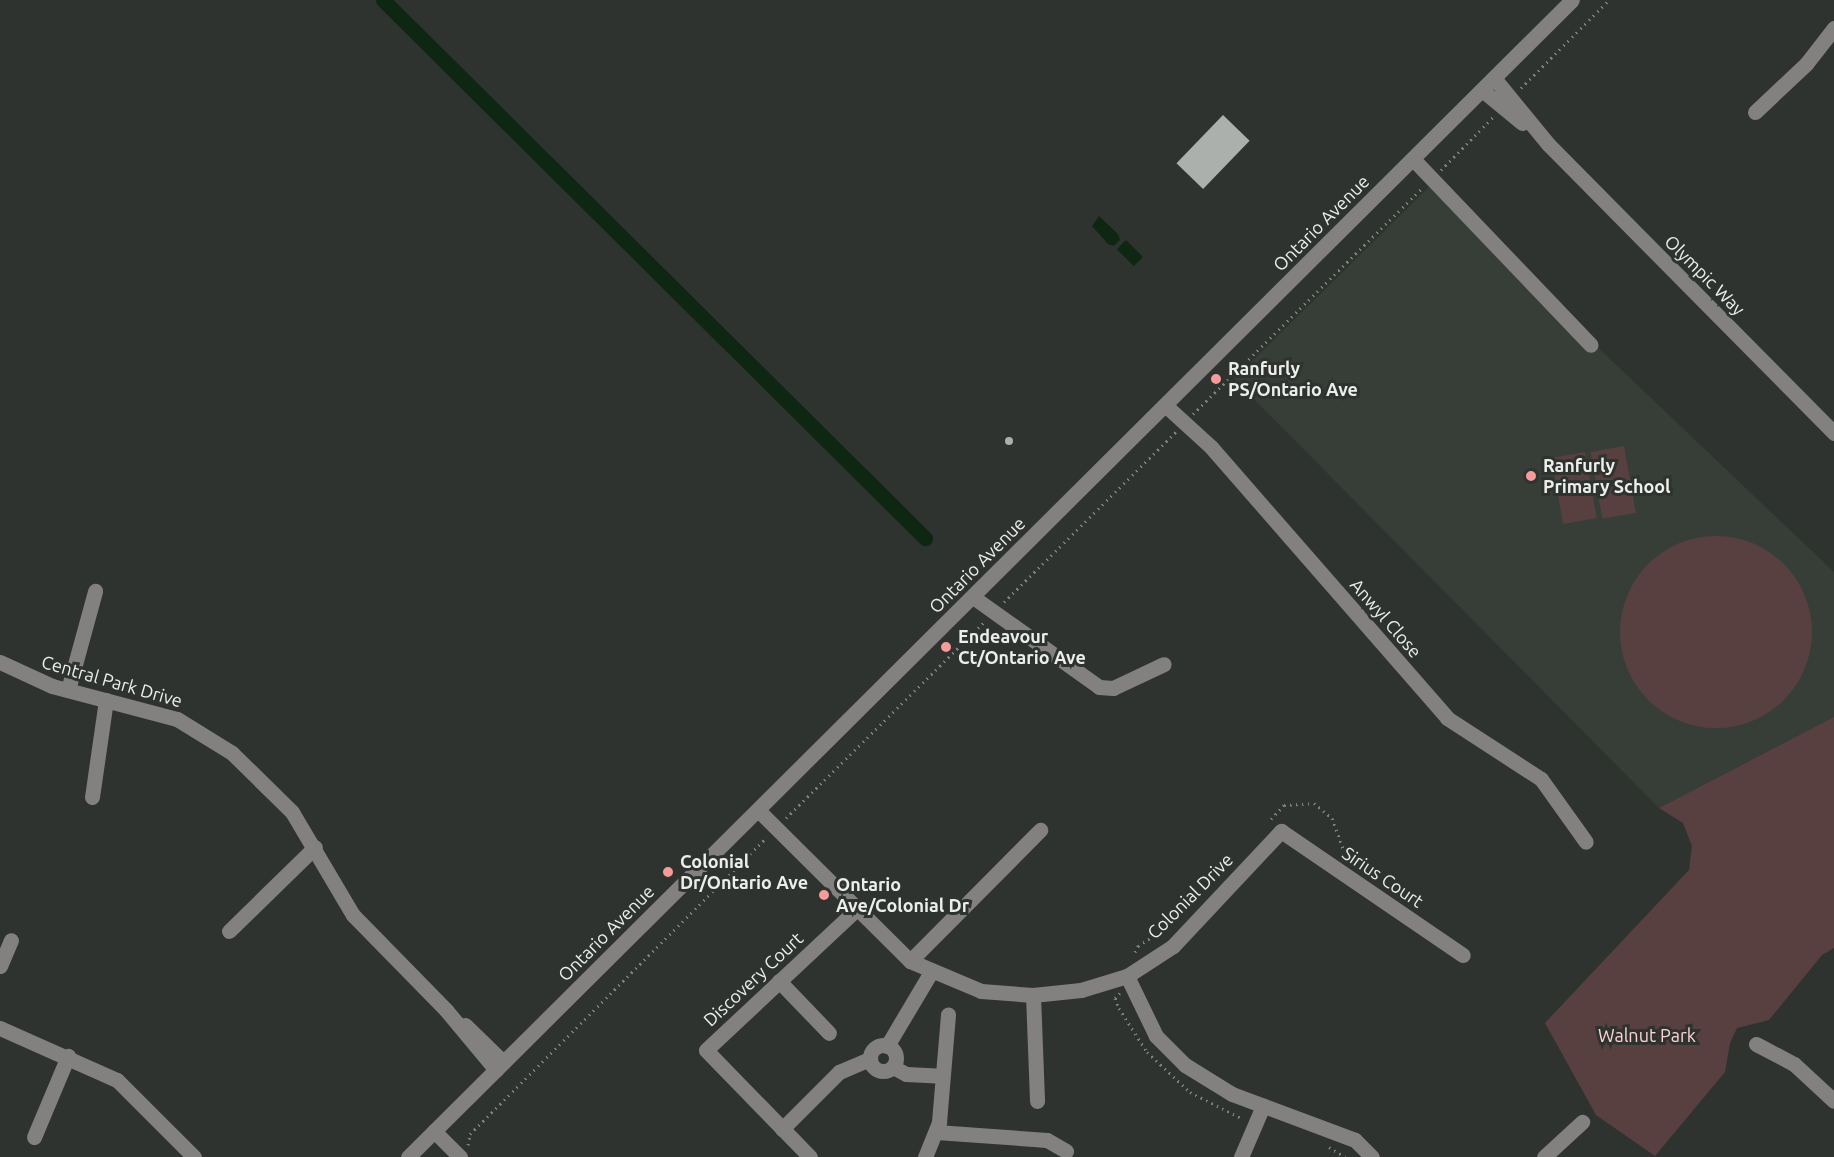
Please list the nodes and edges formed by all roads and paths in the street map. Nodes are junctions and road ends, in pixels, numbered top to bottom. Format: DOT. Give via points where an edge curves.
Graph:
graph roads {
  1 [pos="1572,0"];
  2 [pos="1609,0"];
  3 [pos="1834,28"];
  4 [pos="1494,78"];
  5 [pos="1482,90"];
  6 [pos="1506,103"];
  7 [pos="1755,112"];
  8 [pos="1413,159"];
  9 [pos="1431,179"];
  10 [pos="1591,345"];
  11 [pos="1166,405"];
  12 [pos="1185,422"];
  13 [pos="1833,429"];
  14 [pos="95,591"];
  15 [pos="973,597"];
  16 [pos="993,612"];
  17 [pos="0,662"];
  18 [pos="1164,664"];
  19 [pos="68,690"];
  20 [pos="105,700"];
  21 [pos="92,797"];
  22 [pos="758,810"];
  23 [pos="781,823"];
  24 [pos="1266,824"];
  25 [pos="793,827"];
  26 [pos="1040,830"];
  27 [pos="1281,831"];
  28 [pos="1586,842"];
  29 [pos="315,847"];
  30 [pos="1342,849"];
  31 [pos="858,908"];
  32 [pos="1176,920"];
  33 [pos="228,931"];
  34 [pos="11,940"];
  35 [pos="1463,955"];
  36 [pos="1133,958"];
  37 [pos="910,961"];
  38 [pos="0,966"];
  39 [pos="931,972"];
  40 [pos="1127,976"];
  41 [pos="779,981"];
  42 [pos="1033,995"];
  43 [pos="948,1014"];
  44 [pos="0,1028"];
  45 [pos="829,1033"];
  46 [pos="1756,1044"];
  47 [pos="887,1046"];
  48 [pos="68,1056"];
  49 [pos="870,1059"];
  50 [pos="500,1066"];
  51 [pos="893,1067"];
  52 [pos="941,1076"];
  53 [pos="1037,1101"];
  54 [pos="1834,1101"];
  55 [pos="1263,1106"];
  56 [pos="1582,1122"];
  57 [pos="782,1129"];
  58 [pos="435,1131"];
  59 [pos="936,1131"];
  60 [pos="33,1137"];
  61 [pos="1066,1151"];
  62 [pos="459,1156"];
  63 [pos="194,1157"];
  64 [pos="408,1157"];
  65 [pos="810,1157"];
  66 [pos="925,1157"];
  67 [pos="1241,1157"];
  68 [pos="1372,1157"];
  69 [pos="1544,1157"];
  1 -- 4 [label="street, Ontario Avenue"];
  2 -- 6 [label="path"];
  3 -- 7 [label="street" via="1806,64"];
  4 -- 5 [label="street, Ontario Avenue"];
  4 -- 6 [label="street, Olympic Way"];
  5 -- 6 [label="street, Olympic Way"];
  5 -- 8 [label="street, Ontario Avenue"];
  6 -- 9 [label="path"];
  6 -- 13 [label="street, Olympic Way"];
  8 -- 9 [label="street"];
  8 -- 11 [label="street, Ontario Avenue"];
  9 -- 10 [label="street"];
  9 -- 12 [label="path"];
  11 -- 12 [label="street, Anwyl Close"];
  11 -- 15 [label="street, Ontario Avenue"];
  12 -- 16 [label="path"];
  12 -- 28 [label="street, Anwyl Close" via="1447,718 1541,778"];
  14 -- 19 [label="street"];
  15 -- 16 [label="street"];
  15 -- 22 [label="street, Ontario Avenue"];
  16 -- 18 [label="street" via="1099,687 1113,687"];
  16 -- 23 [label="path"];
  17 -- 19 [label="street, Central Park Drive" via="30,678"];
  19 -- 20 [label="street, Central Park Drive"];
  20 -- 21 [label="street"];
  20 -- 29 [label="street, Central Park Drive" via="156,711 215,741 292,812"];
  22 -- 23 [label="street, Colonial Drive"];
  22 -- 50 [label="street, Ontario Avenue"];
  23 -- 25 [label="path"];
  23 -- 31 [label="street, Colonial Drive"];
  23 -- 62 [label="path" via="470,1134 468,1146"];
  24 -- 30 [label="path" via="1284,805 1314,803 1332,818"];
  26 -- 37 [label="street"];
  27 -- 35 [label="street, Sirius Court"];
  27 -- 40 [label="street, Colonial Drive" via="1173,946"];
  29 -- 33 [label="street"];
  29 -- 50 [label="street, Central Park Drive" via="353,915"];
  31 -- 37 [label="street, Colonial Drive"];
  31 -- 41 [label="street, Discovery Court"];
  32 -- 36 [label="path" via="1138,946"];
  34 -- 38 [label="street"];
  37 -- 39 [label="street, Colonial Drive"];
  39 -- 42 [label="street, Colonial Drive" via="981,991"];
  39 -- 47 [label="street"];
  40 -- 42 [label="street, Colonial Drive" via="1082,990"];
  40 -- 55 [label="street" via="1156,1036 1185,1065 1232,1094"];
  41 -- 45 [label="street"];
  41 -- 57 [label="street, Discovery Court" via="706,1050"];
  42 -- 53 [label="street"];
  43 -- 52 [label="street"];
  44 -- 48 [label="street"];
  46 -- 54 [label="street" via="1794,1064"];
  47 -- 49 [label="street" via="875,1048"];
  47 -- 51 [label="street" via="895,1055"];
  48 -- 60 [label="street"];
  48 -- 63 [label="street" via="117,1080"];
  49 -- 51 [label="street" via="882,1071"];
  49 -- 57 [label="street" via="838,1072"];
  50 -- 58 [label="street, Ontario Avenue"];
  51 -- 52 [label="street" via="906,1074"];
  52 -- 59 [label="street"];
  55 -- 67 [label="street"];
  55 -- 68 [label="street" via="1355,1140"];
  56 -- 69 [label="street"];
  57 -- 65 [label="street, Discovery Court"];
  58 -- 62 [label="street"];
  58 -- 64 [label="street, Ontario Avenue"];
  59 -- 61 [label="street" via="1047,1140"];
  59 -- 66 [label="street"];
}
